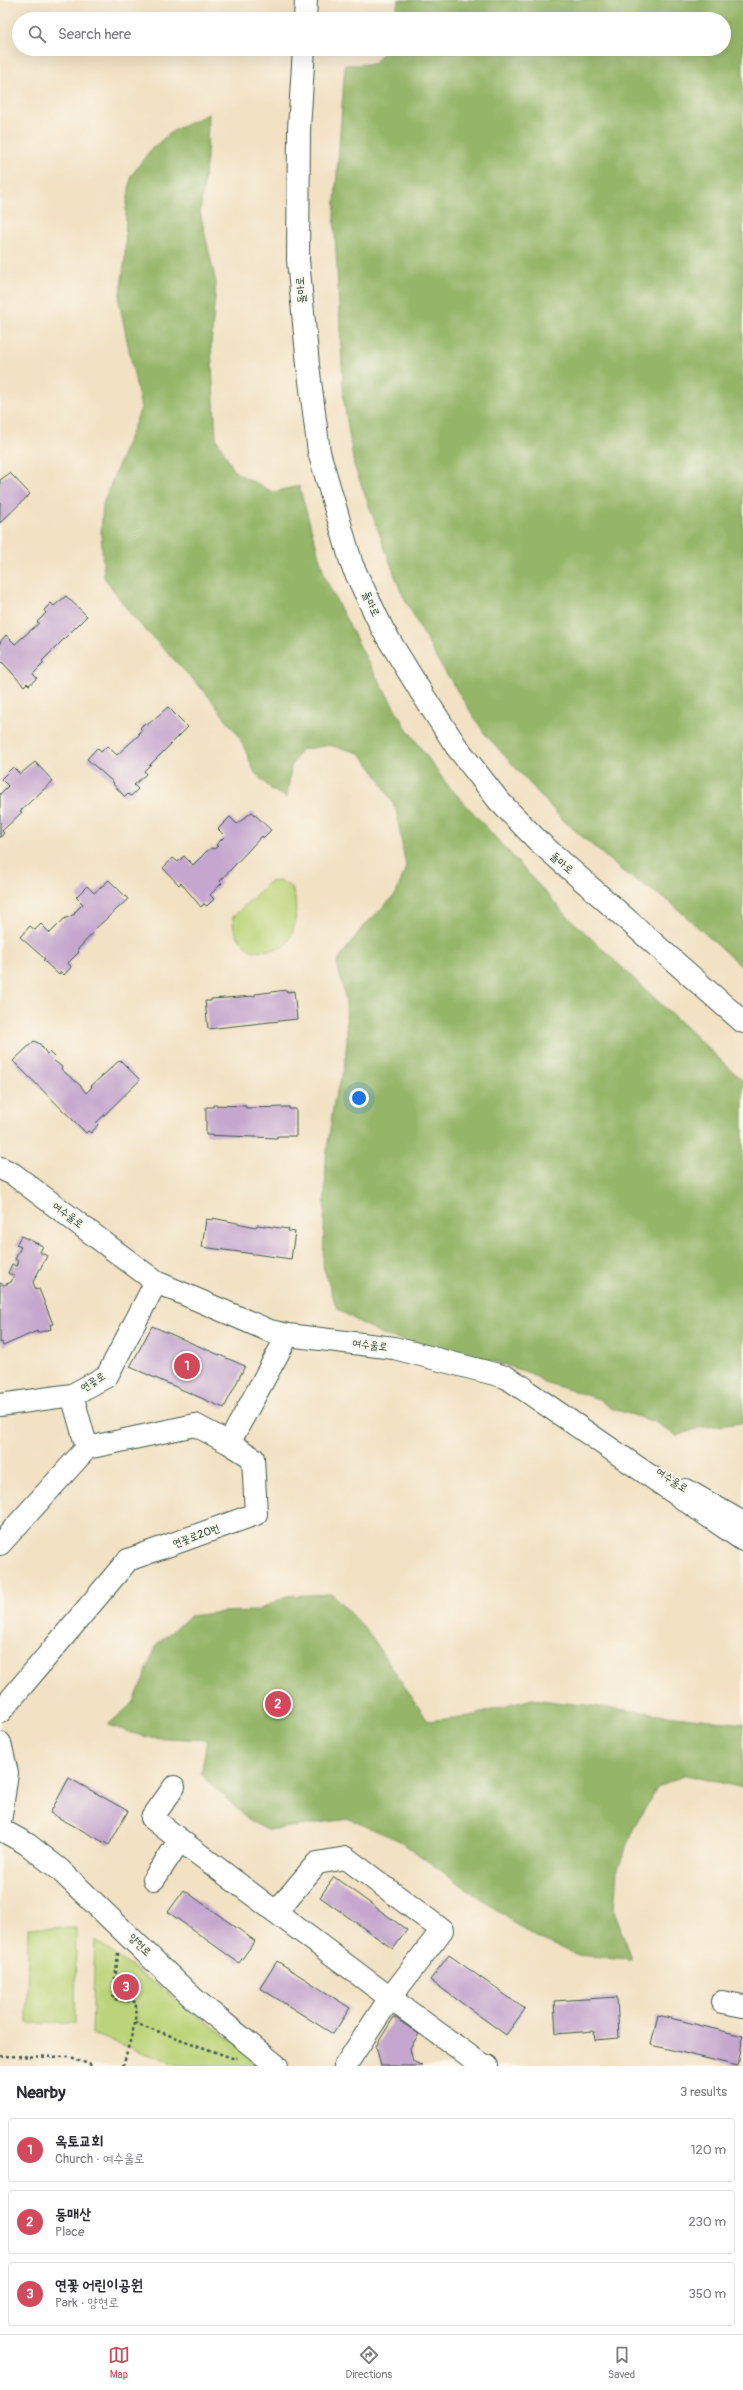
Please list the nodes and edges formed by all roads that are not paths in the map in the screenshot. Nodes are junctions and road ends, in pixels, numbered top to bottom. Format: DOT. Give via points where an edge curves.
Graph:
graph roads {
  1 [pos="306,0"];
  2 [pos="305,12"];
  3 [pos="304,56"];
  4 [pos="743,1022"];
  5 [pos="0,1168"];
  6 [pos="156,1282"];
  7 [pos="288,1336"];
  8 [pos="506,1377"];
  9 [pos="72,1395"];
  10 [pos="0,1406"];
  11 [pos="230,1443"];
  12 [pos="87,1448"];
  13 [pos="743,1523"];
  14 [pos="743,1540"];
  15 [pos="0,1544"];
  16 [pos="0,1712"];
  17 [pos="0,1743"];
  18 [pos="174,1787"];
  19 [pos="0,1822"];
  20 [pos="0,1829"];
  21 [pos="180,1840"];
  22 [pos="154,1879"];
  23 [pos="276,1912"];
  24 [pos="390,1998"];
  25 [pos="722,2002"];
  26 [pos="743,2006"];
  27 [pos="277,2066"];
  28 [pos="345,2066"];
  29 [pos="487,2066"];
  1 -- 2 [label="street"];
  3 -- 4 [label="street, 돌마로" via="298,260 319,452 352,565 383,630 421,692 456,746 499,801 538,841"];
  5 -- 6 [label="street, 여수울로" via="13,1174"];
  6 -- 7 [label="street, 여수울로" via="270,1331"];
  6 -- 9 [label="street, 연꽃로" via="107,1376"];
  7 -- 8 [label="street, 여수울로" via="394,1348"];
  7 -- 11 [label="street"];
  8 -- 13 [label="street, 여수울로" via="611,1438 690,1493"];
  8 -- 14 [label="street"];
  9 -- 10 [label="street, 연꽃로"];
  9 -- 12 [label="street"];
  11 -- 12 [label="street" via="195,1425"];
  11 -- 16 [label="street, 연꽃로20번" via="253,1458 256,1514 128,1560"];
  12 -- 15 [label="street"];
  17 -- 19 [label="street" via="6,1773"];
  18 -- 21 [label="street" via="152,1818"];
  20 -- 27 [label="street, 양현로" via="27,1844 58,1869 124,1929 193,1998"];
  21 -- 22 [label="street"];
  21 -- 23 [label="street"];
  23 -- 24 [label="street"];
  23 -- 24 [label="street" via="317,1863 346,1858 429,1920 442,1930"];
  24 -- 28 [label="street"];
  24 -- 29 [label="street" via="479,2063"];
  25 -- 26 [label="street"];
}
